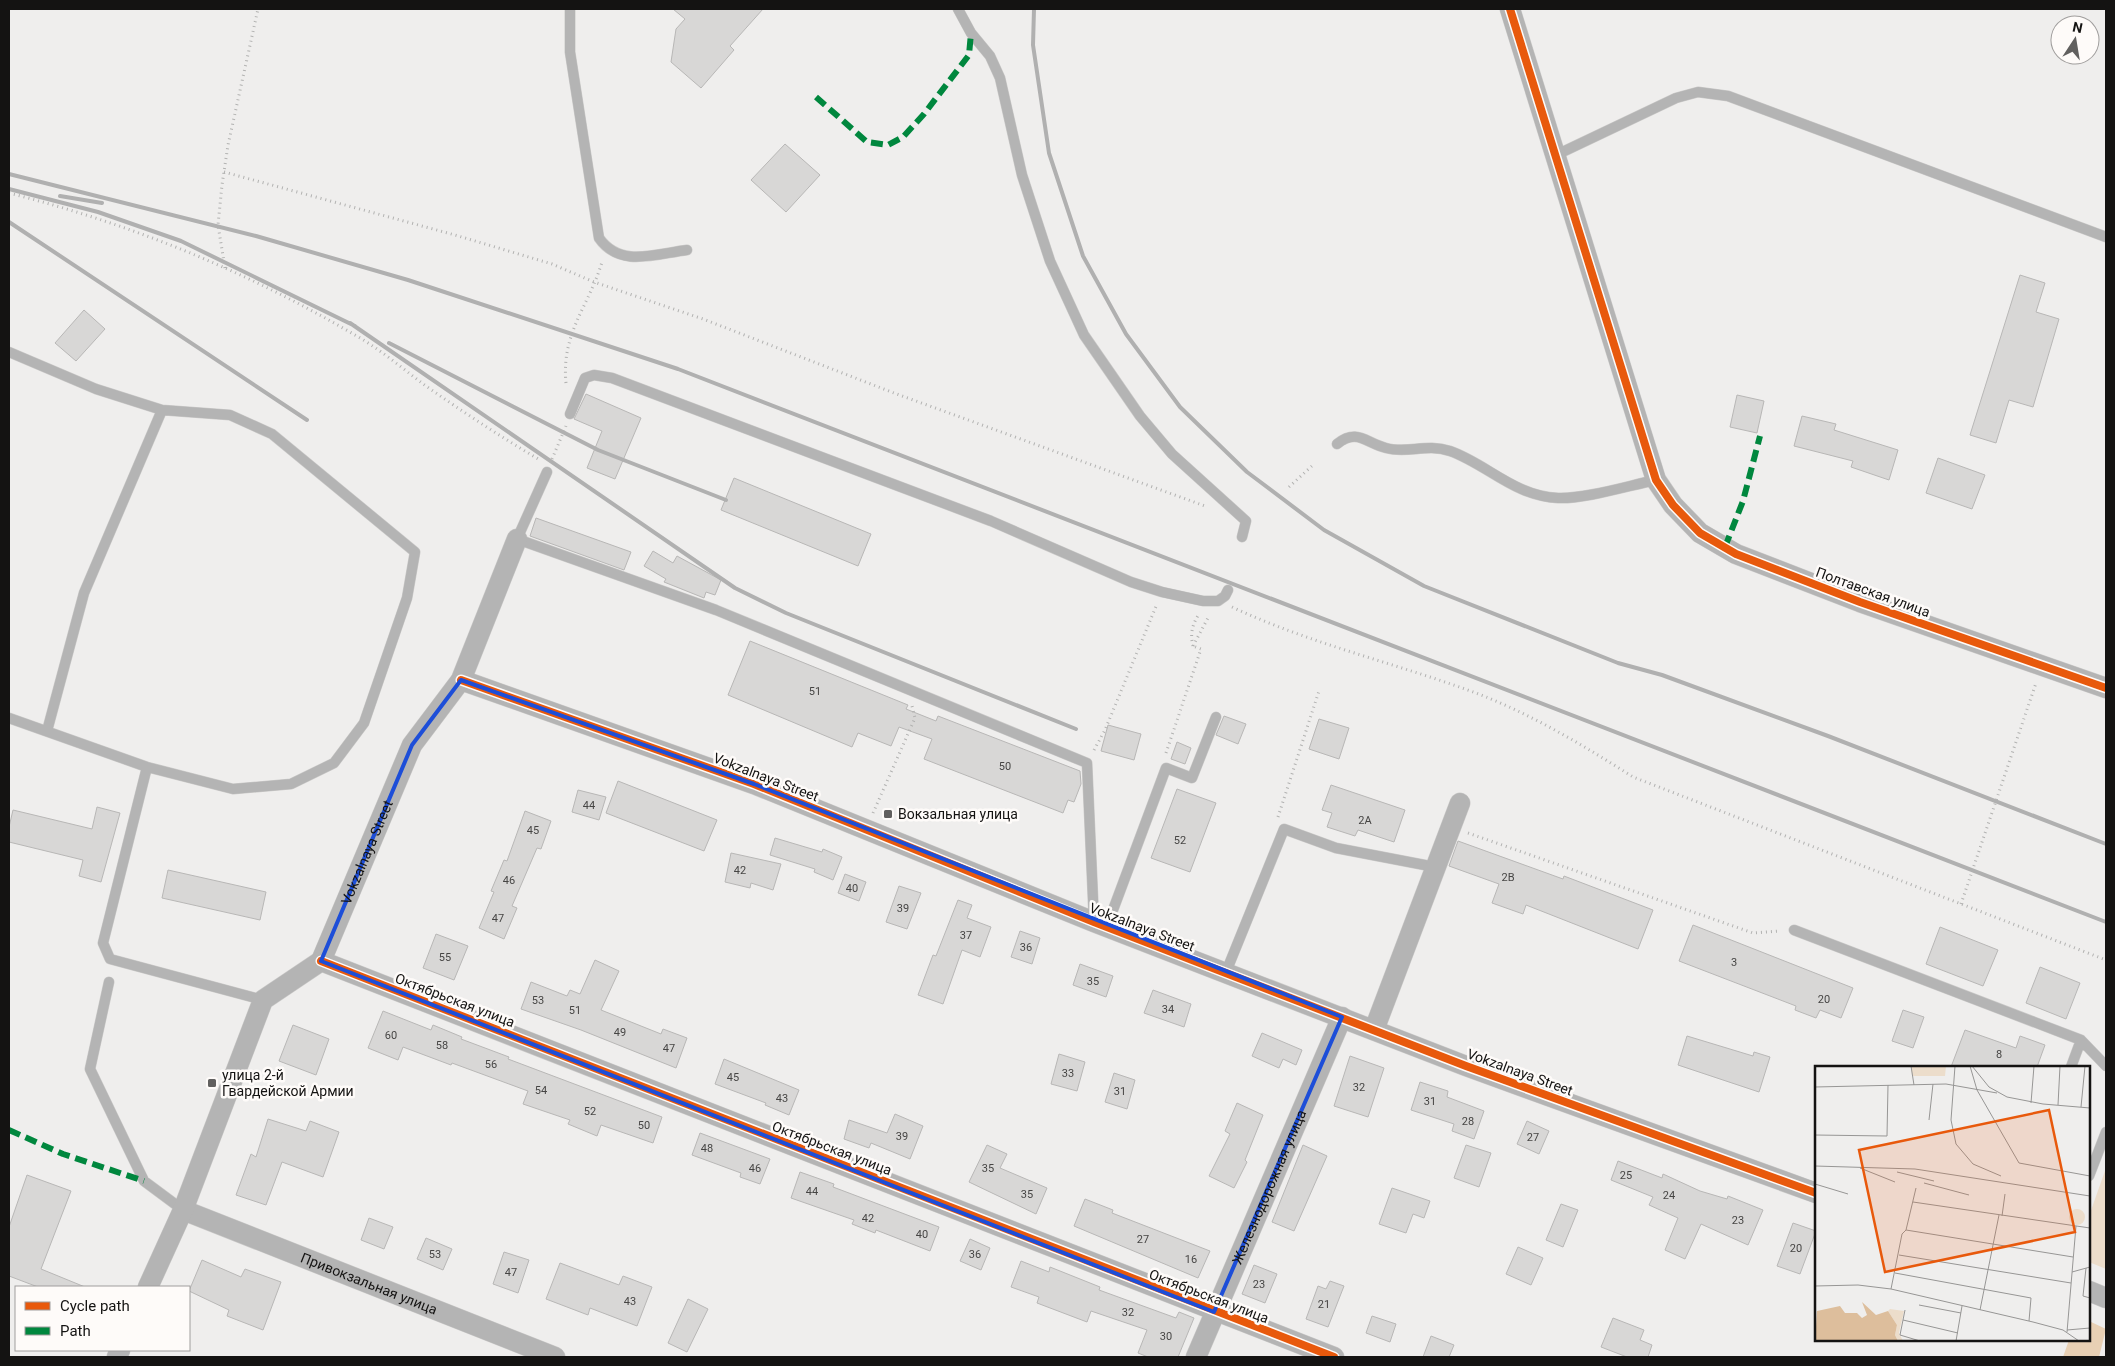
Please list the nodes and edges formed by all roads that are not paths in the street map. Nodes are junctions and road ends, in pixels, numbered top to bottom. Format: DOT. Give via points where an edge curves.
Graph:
graph roads {
  1 [pos="570,9"];
  2 [pos="958,9"];
  3 [pos="1510,9"];
  4 [pos="1554,156"];
  5 [pos="2106,238"];
  6 [pos="686,250"];
  7 [pos="9,352"];
  8 [pos="162,410"];
  9 [pos="570,414"];
  10 [pos="1337,444"];
  11 [pos="547,472"];
  12 [pos="1656,480"];
  13 [pos="1242,537"];
  14 [pos="517,539"];
  15 [pos="1228,590"];
  16 [pos="461,680"];
  17 [pos="2106,688"];
  18 [pos="1216,717"];
  19 [pos="9,718"];
  20 [pos="47,731"];
  21 [pos="147,767"];
  22 [pos="1460,803"];
  23 [pos="1435,867"];
  24 [pos="1101,924"];
  25 [pos="1794,930"];
  26 [pos="321,961"];
  27 [pos="1226,972"];
  28 [pos="109,982"];
  29 [pos="264,1000"];
  30 [pos="1342,1018"];
  31 [pos="1374,1030"];
  32 [pos="2081,1040"];
  33 [pos="2071,1066"];
  34 [pos="2106,1066"];
  35 [pos="2106,1132"];
  36 [pos="2090,1173"];
  37 [pos="1815,1193"];
  38 [pos="182,1210"];
  39 [pos="148,1286"];
  40 [pos="2090,1291"];
  41 [pos="2106,1298"];
  42 [pos="1214,1312"];
  43 [pos="555,1357"];
  44 [pos="1196,1357"];
  45 [pos="1334,1357"];
  1 -- 6 [label="lane" via="570,52 599,238 606,249 626,258"];
  2 -- 13 [label="lane" via="990,56 1000,78 1022,175 1050,261 1084,335 1140,416 1172,454 1246,521"];
  3 -- 4 [label="street, Полтавская улица"];
  4 -- 5 [label="lane" via="1676,98 1698,92 1721,95"];
  4 -- 12 [label="street, Полтавская улица"];
  7 -- 8 [label="lane" via="96,389"];
  8 -- 20 [label="lane" via="84,593"];
  8 -- 21 [label="lane" via="230,415 272,434 415,552 407,598 364,723 334,763 291,784 233,789"];
  9 -- 15 [label="lane" via="585,378 594,375 612,378 990,521 1070,557 1162,592 1218,601"];
  10 -- 12 [label="lane" via="1353,436 1398,450 1436,447 1452,451 1510,485 1558,498"];
  11 -- 14 [label="lane"];
  12 -- 17 [label="street, Полтавская улица" via="1673,505 1700,532 1736,554 1860,602"];
  14 -- 16 [label="street"];
  14 -- 24 [label="lane" via="716,610 1087,763"];
  16 -- 24 [label="street, Vokzalnaya Street" via="754,784"];
  16 -- 26 [label="street, Vokzalnaya Street" via="412,745"];
  18 -- 24 [label="lane" via="1192,778 1166,768"];
  19 -- 20 [label="lane"];
  20 -- 21 [label="lane"];
  21 -- 29 [label="lane" via="103,943 110,959"];
  22 -- 23 [label="street"];
  23 -- 27 [label="lane" via="1336,848 1284,829"];
  23 -- 31 [label="street"];
  24 -- 27 [label="street, Vokzalnaya Street"];
  25 -- 32 [label="lane"];
  26 -- 29 [label="street"];
  26 -- 42 [label="street, Октябрьская улица"];
  27 -- 30 [label="street, Vokzalnaya Street"];
  28 -- 38 [label="lane" via="90,1069 144,1180"];
  29 -- 38 [label="street"];
  30 -- 31 [label="street, Vokzalnaya Street"];
  30 -- 42 [label="street, Железнодорожная улица"];
  31 -- 37 [label="street, Vokzalnaya Street"];
  32 -- 33 [label="lane"];
  32 -- 34 [label="lane"];
  35 -- 36 [label="lane"];
  38 -- 39 [label="street"];
  38 -- 43 [label="street, Привокзальная улица"];
  40 -- 41 [label="street"];
  42 -- 44 [label="street, Железнодорожная улица"];
  42 -- 45 [label="street, Октябрьская улица"];
}
